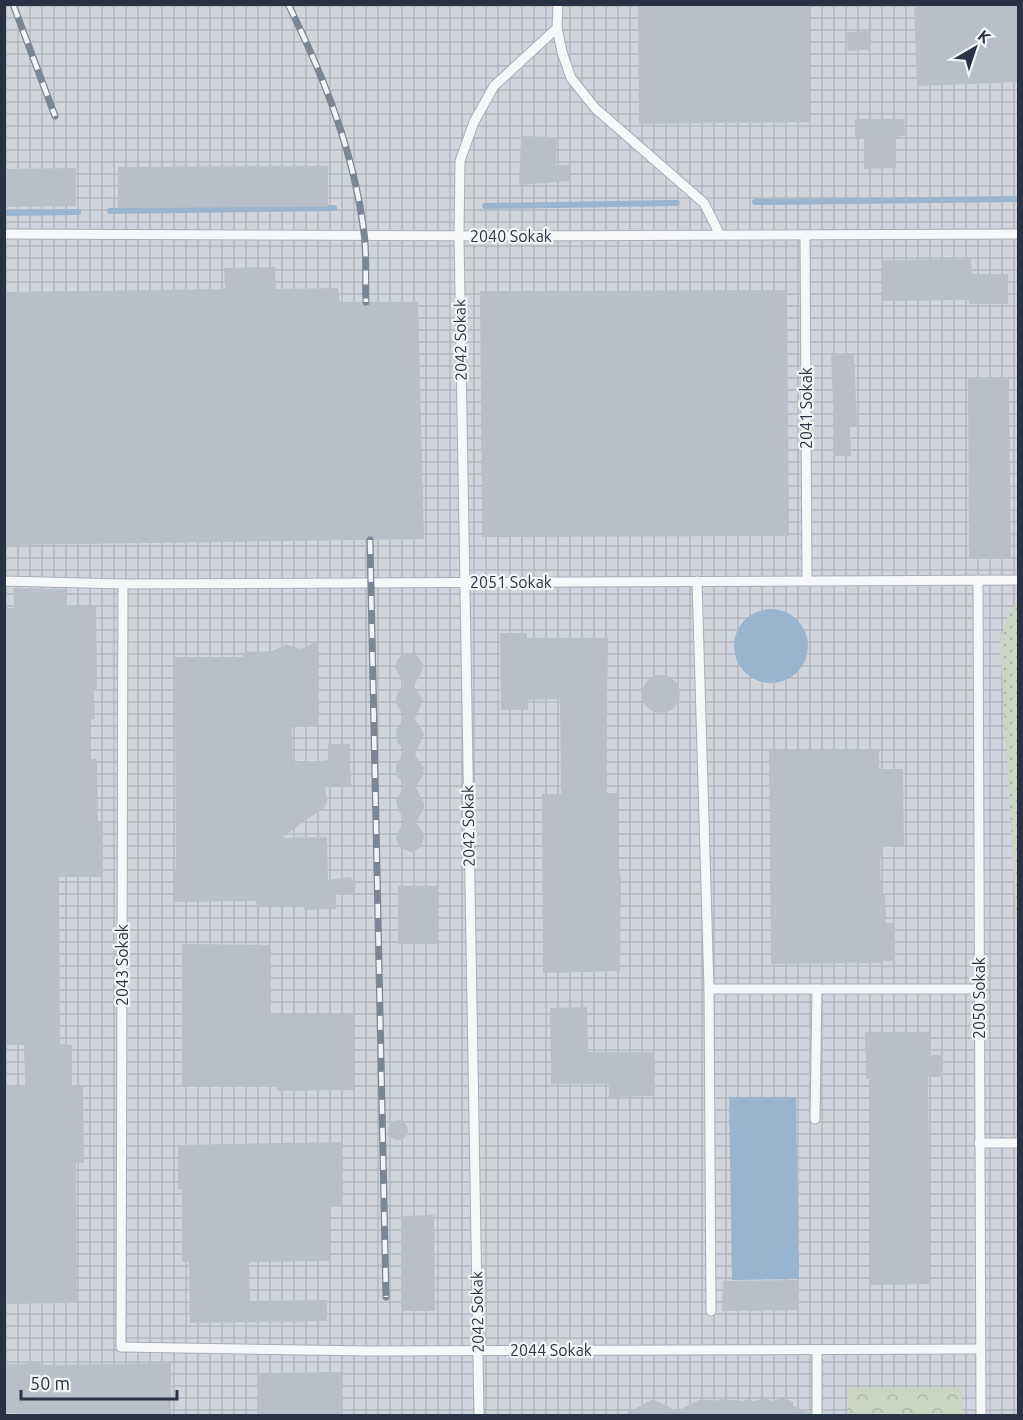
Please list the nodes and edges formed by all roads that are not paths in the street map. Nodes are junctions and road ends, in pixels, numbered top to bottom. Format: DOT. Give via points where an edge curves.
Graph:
graph roads {
  1 [pos="558,4"];
  2 [pos="557,28"];
  3 [pos="4,234"];
  4 [pos="1018,234"];
  5 [pos="720,235"];
  6 [pos="805,235"];
  7 [pos="459,236"];
  8 [pos="978,580"];
  9 [pos="1018,580"];
  10 [pos="4,581"];
  11 [pos="698,581"];
  12 [pos="807,581"];
  13 [pos="464,582"];
  14 [pos="123,584"];
  15 [pos="710,989"];
  16 [pos="817,989"];
  17 [pos="979,989"];
  18 [pos="815,1119"];
  19 [pos="979,1143"];
  20 [pos="1018,1143"];
  21 [pos="711,1311"];
  22 [pos="121,1347"];
  23 [pos="980,1349"];
  24 [pos="477,1350"];
  25 [pos="817,1350"];
  26 [pos="478,1416"];
  27 [pos="817,1416"];
  28 [pos="981,1416"];
  1 -- 2 [label="lane"];
  2 -- 5 [label="lane" via="571,78 595,108 704,203"];
  2 -- 7 [label="lane, 2042 Sokak" via="494,86 474,122 460,161"];
  3 -- 7 [label="lane, 2040 Sokak"];
  4 -- 6 [label="lane, 2040 Sokak"];
  5 -- 6 [label="lane, 2040 Sokak"];
  5 -- 7 [label="lane, 2040 Sokak"];
  6 -- 12 [label="lane, 2041 Sokak"];
  7 -- 13 [label="lane, 2042 Sokak"];
  8 -- 9 [label="lane, 2051 Sokak"];
  8 -- 12 [label="lane, 2051 Sokak"];
  8 -- 17 [label="lane, 2050 Sokak"];
  10 -- 14 [label="lane, 2051 Sokak"];
  11 -- 12 [label="lane, 2051 Sokak"];
  11 -- 13 [label="lane, 2051 Sokak"];
  11 -- 15 [label="lane"];
  13 -- 14 [label="lane, 2051 Sokak"];
  13 -- 24 [label="lane, 2042 Sokak"];
  14 -- 22 [label="lane, 2043 Sokak"];
  15 -- 16 [label="lane"];
  15 -- 21 [label="lane"];
  16 -- 17 [label="lane"];
  16 -- 18 [label="lane"];
  17 -- 19 [label="lane, 2050 Sokak"];
  19 -- 20 [label="lane"];
  19 -- 23 [label="lane, 2050 Sokak"];
  22 -- 24 [label="lane, 2044 Sokak"];
  23 -- 25 [label="lane, 2044 Sokak"];
  23 -- 28 [label="lane, 2050 Sokak"];
  24 -- 25 [label="lane, 2044 Sokak"];
  24 -- 26 [label="lane, 2042 Sokak"];
  25 -- 27 [label="lane"];
}
